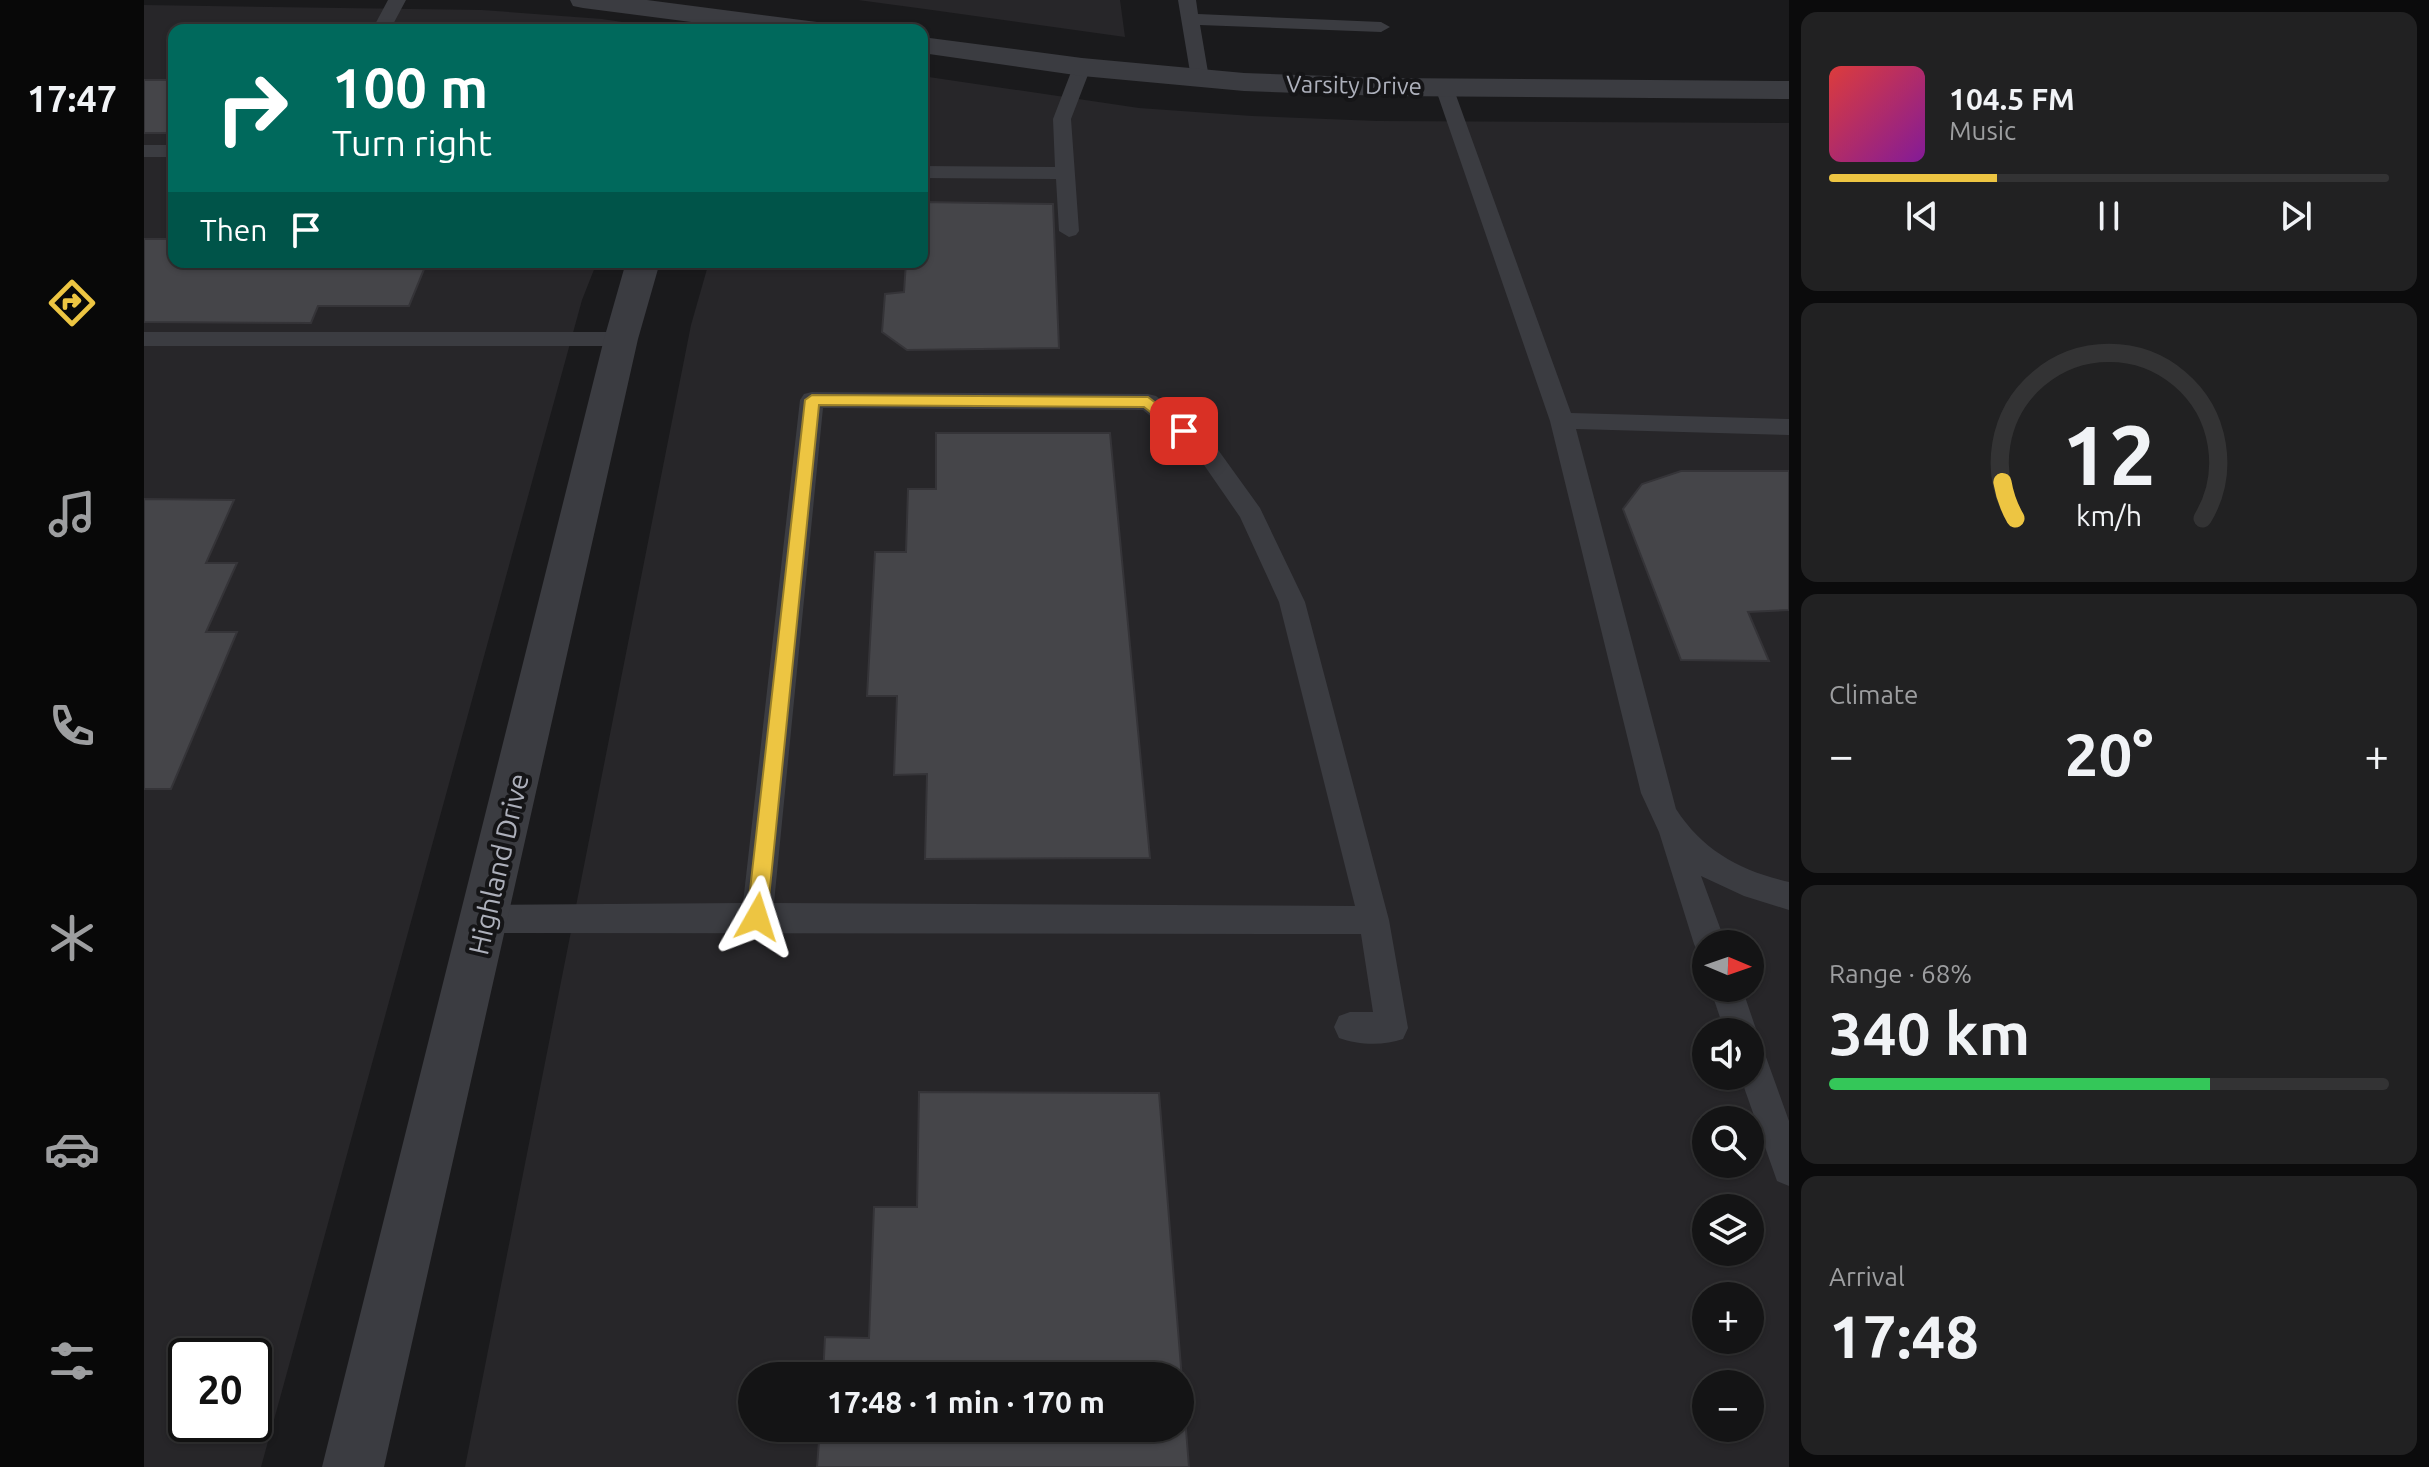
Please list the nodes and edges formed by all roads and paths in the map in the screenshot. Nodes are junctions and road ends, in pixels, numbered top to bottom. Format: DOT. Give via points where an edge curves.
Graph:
graph roads {
  1 [pos="397,0"];
  2 [pos="583,0"];
  3 [pos="1187,0"];
  4 [pos="1190,19"];
  5 [pos="384,24"];
  6 [pos="755,24"];
  7 [pos="1381,27"];
  8 [pos="928,46"];
  9 [pos="1082,67"];
  10 [pos="1200,78"];
  11 [pos="1444,87"];
  12 [pos="1789,90"];
  13 [pos="144,151"];
  14 [pos="168,151"];
  15 [pos="928,172"];
  16 [pos="1065,173"];
  17 [pos="1069,231"];
  18 [pos="641,268"];
  19 [pos="144,339"];
  20 [pos="621,339"];
  21 [pos="1562,421"];
  22 [pos="1789,427"];
  23 [pos="1668,823"];
  24 [pos="1789,896"];
  25 [pos="757,917"];
  26 [pos="485,919"];
  27 [pos="1374,920"];
  28 [pos="1705,930"];
  29 [pos="1350,1027"];
  30 [pos="1761,1090"];
  31 [pos="1789,1169"];
  32 [pos="353,1467"];
  1 -- 5 [label="lane"];
  2 -- 6 [label="street"];
  3 -- 4 [label="lane"];
  4 -- 7 [label="lane"];
  4 -- 10 [label="lane"];
  8 -- 9 [label="street, Varsity Drive"];
  9 -- 10 [label="street, Varsity Drive"];
  9 -- 16 [label="lane" via="1062,119"];
  10 -- 11 [label="street, Varsity Drive"];
  11 -- 12 [label="street, Varsity Drive"];
  11 -- 21 [label="lane"];
  13 -- 14 [label="lane"];
  15 -- 16 [label="lane"];
  16 -- 17 [label="lane"];
  18 -- 20 [label="street, Highland Drive"];
  19 -- 20 [label="lane"];
  20 -- 26 [label="street, Highland Drive"];
  21 -- 22 [label="lane"];
  21 -- 23 [label="lane" via="1650,775"];
  23 -- 24 [label="lane" via="1703,862 1752,888"];
  23 -- 28 [label="lane"];
  25 -- 26 [label="lane"];
  25 -- 27 [label="lane"];
  25 -- 27 [label="lane" via="812,400 1148,402 1203,446 1251,514 1292,602"];
  26 -- 32 [label="street, Highland Drive"];
  27 -- 29 [label="lane" via="1392,1028"];
  30 -- 31 [label="lane"];
}
